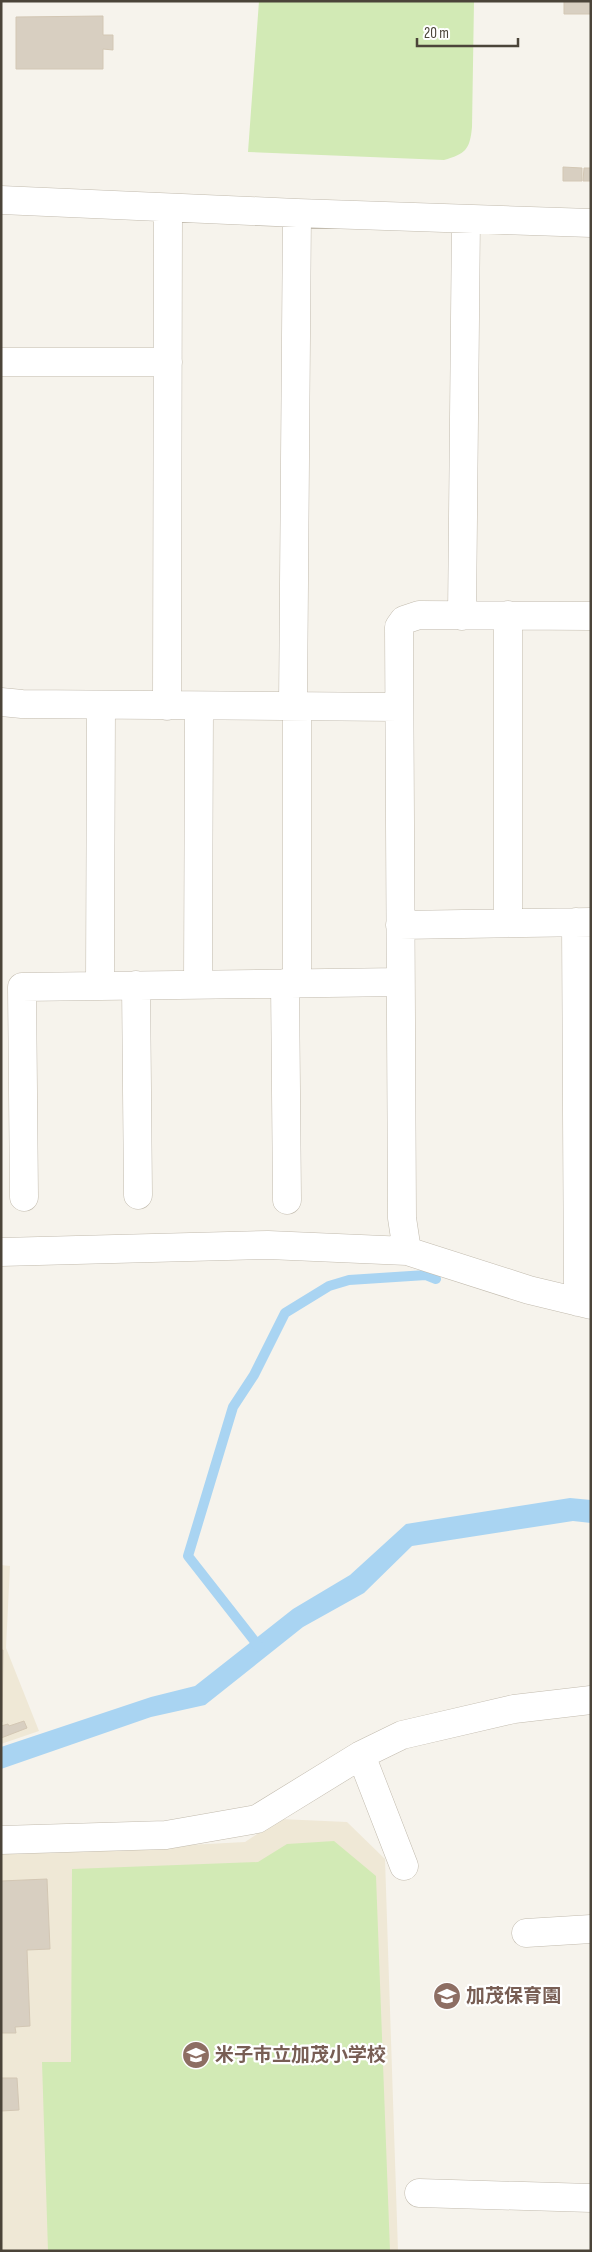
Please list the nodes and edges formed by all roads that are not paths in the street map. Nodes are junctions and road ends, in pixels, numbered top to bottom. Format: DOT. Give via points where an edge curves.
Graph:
graph roads {
  1 [pos="1,200"];
  2 [pos="168,208"];
  3 [pos="298,213"];
  4 [pos="466,219"];
  5 [pos="591,223"];
  6 [pos="1,362"];
  7 [pos="168,362"];
  8 [pos="508,615"];
  9 [pos="462,616"];
  10 [pos="591,616"];
  11 [pos="1,702"];
  12 [pos="101,705"];
  13 [pos="167,706"];
  14 [pos="199,706"];
  15 [pos="295,706"];
  16 [pos="398,707"];
  17 [pos="583,922"];
  18 [pos="508,923"];
  19 [pos="400,925"];
  20 [pos="400,982"];
  21 [pos="291,983"];
  22 [pos="198,984"];
  23 [pos="100,985"];
  24 [pos="136,985"];
  25 [pos="138,1195"];
  26 [pos="24,1197"];
  27 [pos="287,1200"];
  28 [pos="407,1251"];
  29 [pos="1,1252"];
  30 [pos="584,1304"];
  31 [pos="591,1700"];
  32 [pos="361,1755"];
  33 [pos="1,1840"];
  34 [pos="404,1866"];
  35 [pos="591,1929"];
  36 [pos="526,1933"];
  37 [pos="419,2193"];
  38 [pos="591,2198"];
  1 -- 2 [label="street"];
  2 -- 3 [label="street"];
  2 -- 7 [label="street"];
  3 -- 4 [label="street"];
  3 -- 15 [label="street"];
  4 -- 5 [label="street"];
  4 -- 9 [label="street"];
  6 -- 7 [label="street"];
  7 -- 13 [label="street"];
  8 -- 9 [label="street"];
  8 -- 10 [label="street"];
  8 -- 18 [label="street"];
  9 -- 16 [label="street" via="419,615 404,620 399,627"];
  11 -- 12 [label="street"];
  12 -- 13 [label="street"];
  12 -- 23 [label="street"];
  13 -- 14 [label="street"];
  14 -- 15 [label="street"];
  14 -- 22 [label="street"];
  15 -- 16 [label="street"];
  15 -- 21 [label="street"];
  16 -- 19 [label="street"];
  17 -- 18 [label="street"];
  17 -- 30 [label="street"];
  18 -- 19 [label="street"];
  19 -- 20 [label="street"];
  20 -- 21 [label="street"];
  20 -- 28 [label="street" via="402,1218"];
  21 -- 22 [label="street"];
  21 -- 27 [label="street"];
  22 -- 24 [label="street"];
  23 -- 24 [label="street"];
  23 -- 26 [label="street" via="22,986"];
  24 -- 25 [label="street"];
  28 -- 29 [label="street" via="268,1246"];
  28 -- 30 [label="street" via="528,1290"];
  31 -- 32 [label="street" via="514,1709 402,1735"];
  32 -- 33 [label="street" via="258,1819 166,1835"];
  32 -- 34 [label="street"];
  35 -- 36 [label="street"];
  37 -- 38 [label="street"];
}
